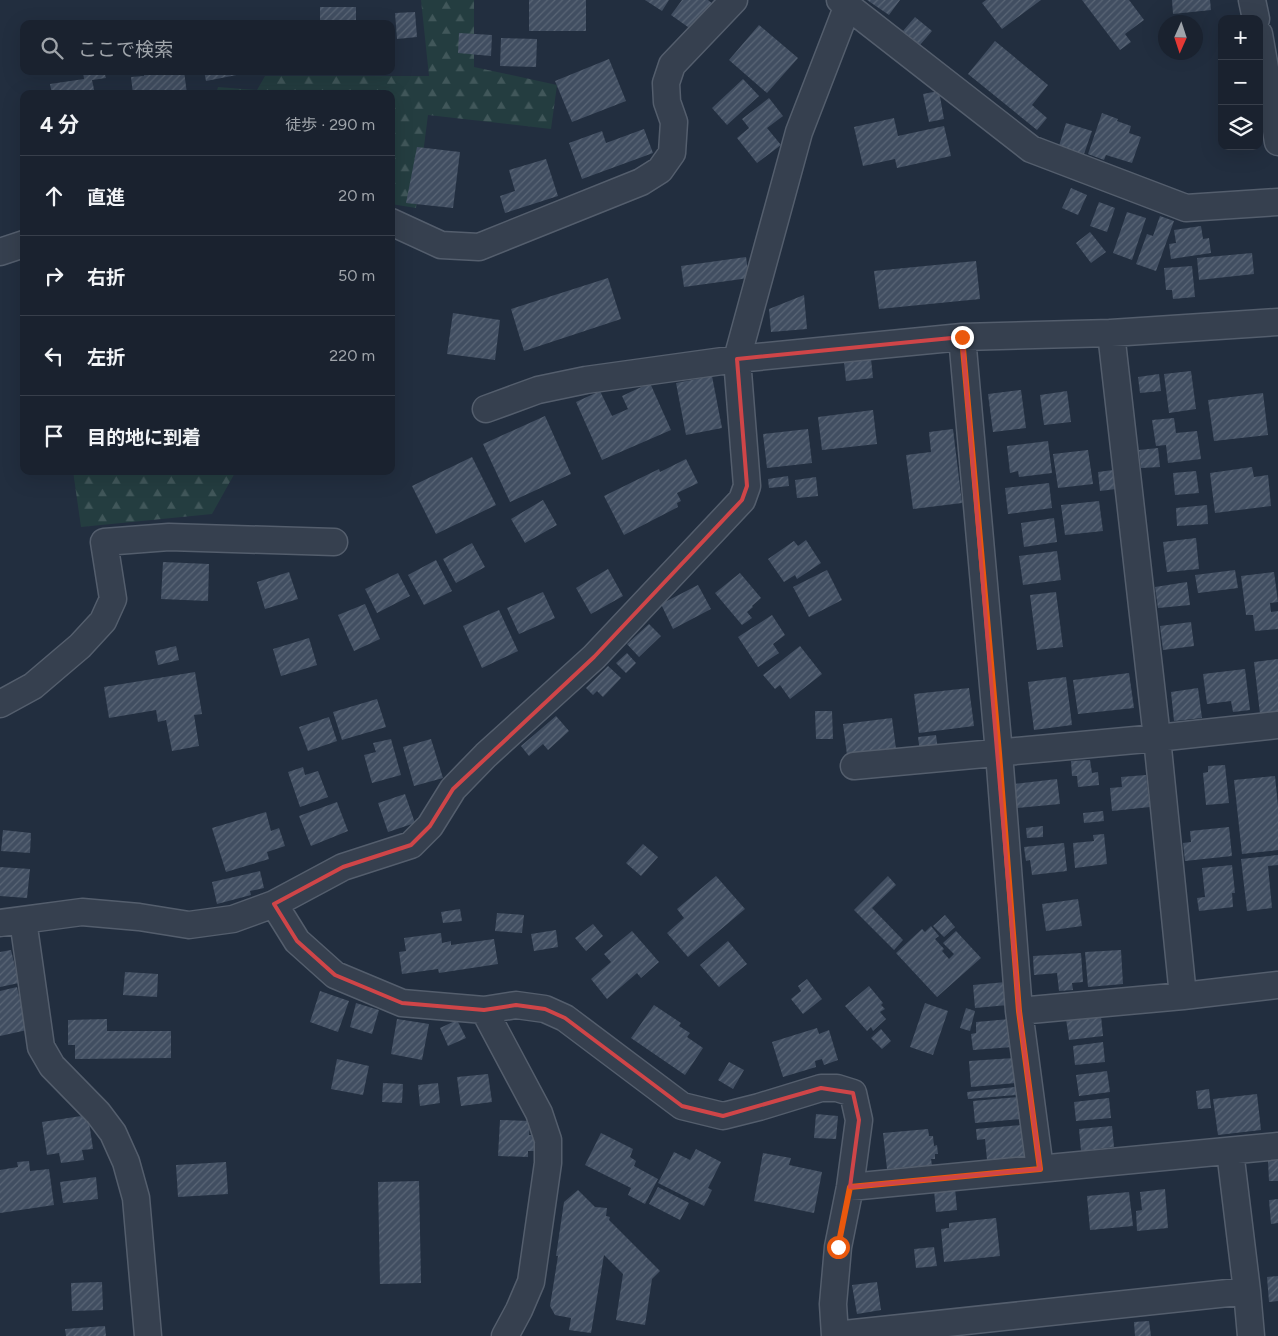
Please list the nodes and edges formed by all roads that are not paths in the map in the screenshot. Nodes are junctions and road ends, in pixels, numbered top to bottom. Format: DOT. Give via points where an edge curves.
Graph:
graph roads {
  1 [pos="734,0"];
  2 [pos="1252,0"];
  3 [pos="844,2"];
  4 [pos="1255,15"];
  5 [pos="1263,57"];
  6 [pos="1278,142"];
  7 [pos="1278,202"];
  8 [pos="395,224"];
  9 [pos="20,245"];
  10 [pos="0,252"];
  11 [pos="1278,322"];
  12 [pos="1111,333"];
  13 [pos="962,337"];
  14 [pos="737,359"];
  15 [pos="486,410"];
  16 [pos="334,542"];
  17 [pos="0,704"];
  18 [pos="1278,725"];
  19 [pos="1157,738"];
  20 [pos="999,753"];
  21 [pos="854,766"];
  22 [pos="274,904"];
  23 [pos="12,922"];
  24 [pos="1278,984"];
  25 [pos="1183,996"];
  26 [pos="484,1010"];
  27 [pos="1019,1011"];
  28 [pos="1278,1146"];
  29 [pos="1230,1151"];
  30 [pos="1040,1169"];
  31 [pos="850,1187"];
  32 [pos="1247,1291"];
  33 [pos="148,1336"];
  34 [pos="505,1336"];
  35 [pos="835,1336"];
  36 [pos="1251,1336"];
  1 -- 8 [label="street" via="672,65 666,83 666,102 674,122 672,153 660,170 641,182 479,247 441,244"];
  2 -- 4 [label="street"];
  3 -- 7 [label="street" via="1031,149 1186,208"];
  3 -- 14 [label="street" via="799,132"];
  5 -- 6 [label="street"];
  9 -- 10 [label="street"];
  11 -- 12 [label="street"];
  12 -- 13 [label="street"];
  12 -- 19 [label="street"];
  13 -- 14 [label="street"];
  13 -- 20 [label="street"];
  14 -- 15 [label="street" via="586,380 538,390"];
  14 -- 22 [label="street" via="747,486 742,500 594,657 453,789 430,826 411,845 343,867"];
  16 -- 17 [label="street" via="169,536 104,542 113,599 103,621 80,646 33,686"];
  18 -- 19 [label="street"];
  19 -- 20 [label="street"];
  19 -- 25 [label="street"];
  20 -- 21 [label="street"];
  20 -- 27 [label="street"];
  22 -- 23 [label="street" via="234,919 189,925 82,912"];
  22 -- 26 [label="street" via="297,941 335,975 402,1003"];
  23 -- 33 [label="street" via="42,1047 52,1066 113,1133 126,1162 136,1198"];
  24 -- 25 [label="street"];
  25 -- 27 [label="street"];
  26 -- 31 [label="street" via="516,1005 552,1012 565,1018 682,1106 723,1116 821,1088 853,1093 859,1120"];
  26 -- 34 [label="street" via="539,1113 548,1140 548,1164 531,1282"];
  27 -- 30 [label="street"];
  28 -- 29 [label="street"];
  29 -- 30 [label="street"];
  29 -- 32 [label="street"];
  30 -- 31 [label="street"];
  31 -- 35 [label="street" via="838,1247 833,1304"];
  32 -- 35 [label="street"];
  32 -- 36 [label="street"];
}
